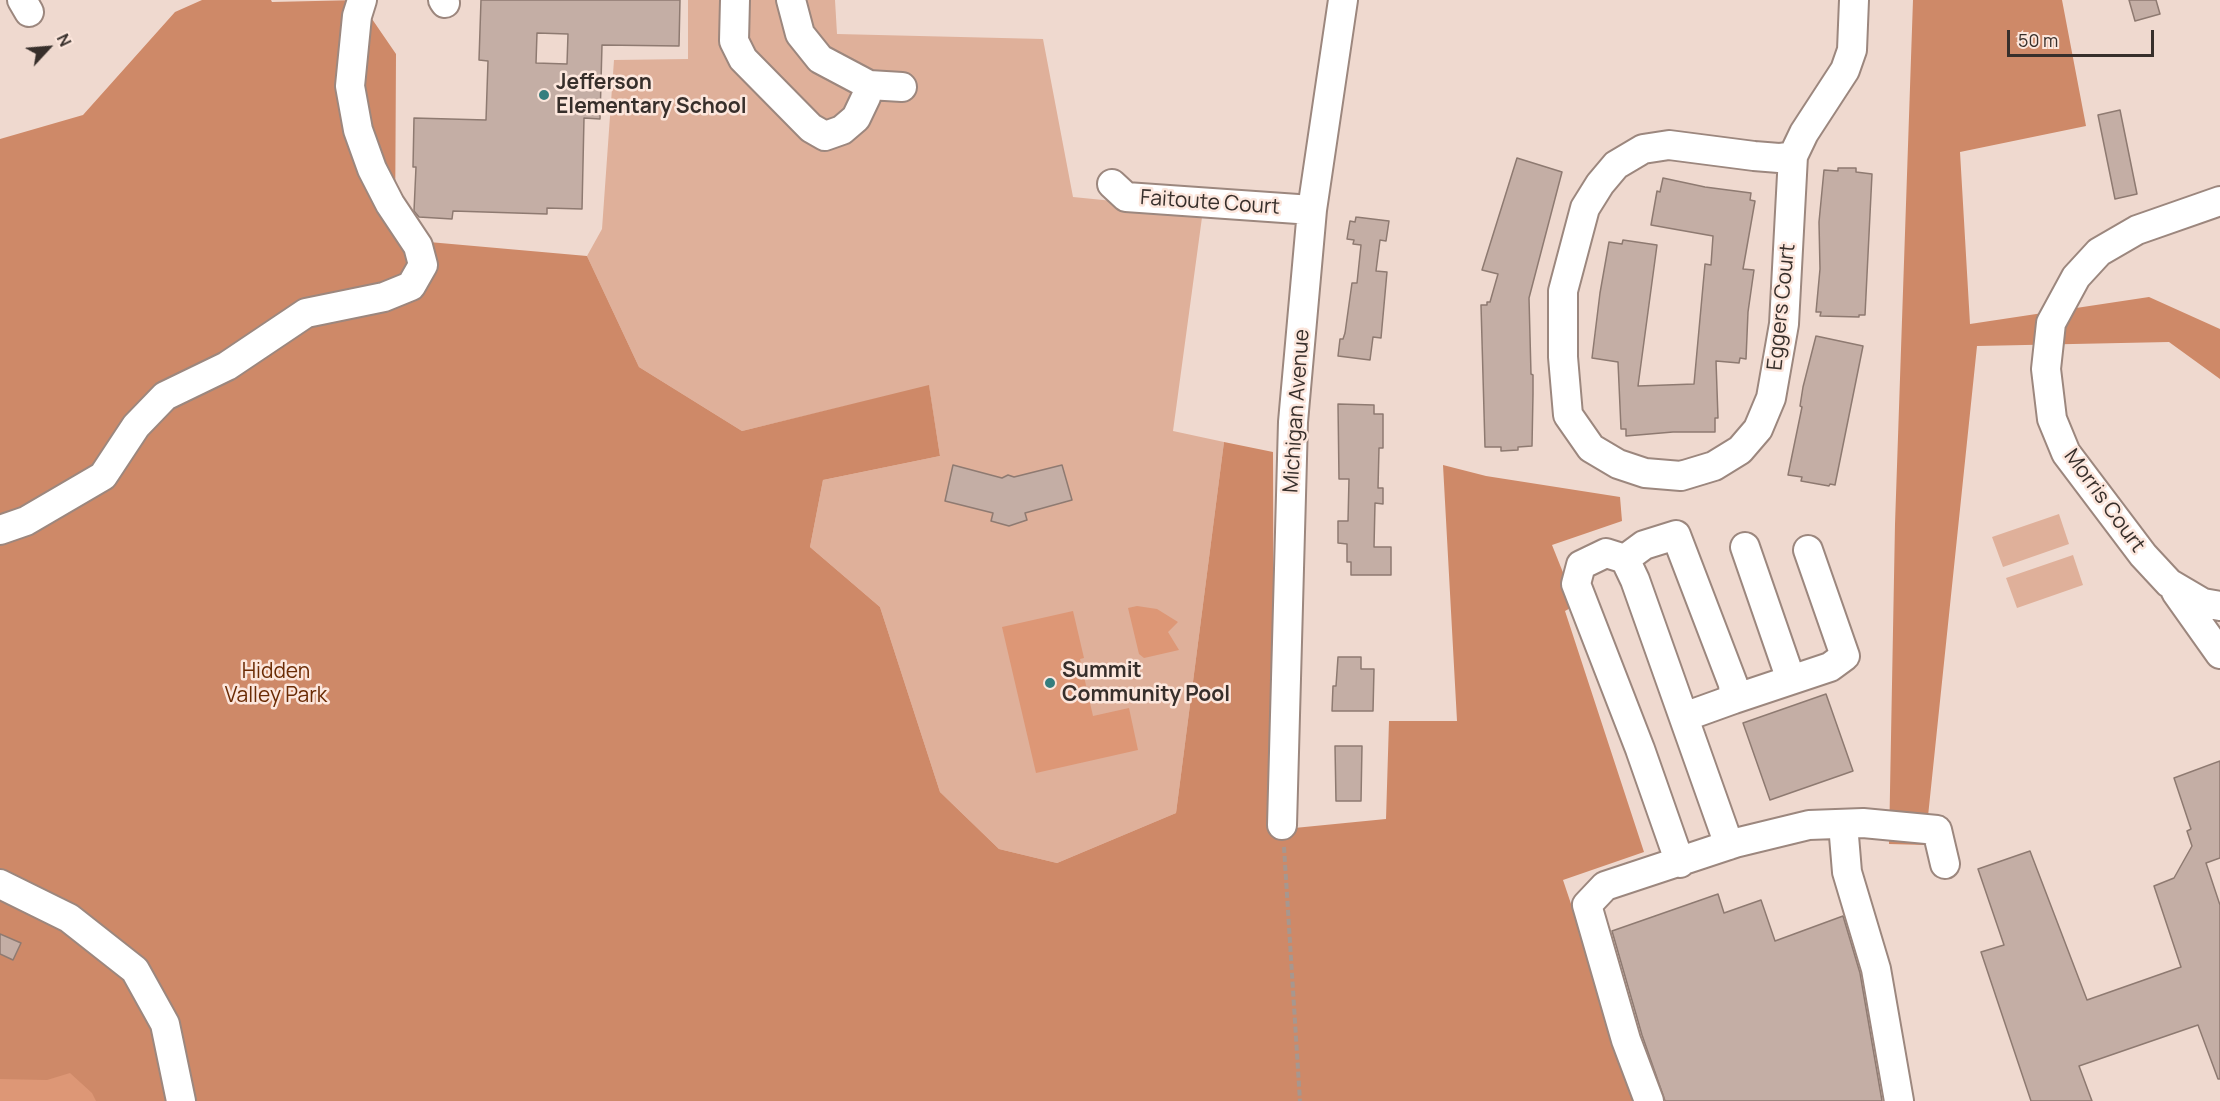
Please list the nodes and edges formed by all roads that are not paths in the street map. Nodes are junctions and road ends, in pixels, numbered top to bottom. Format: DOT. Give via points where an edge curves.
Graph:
graph roads {
  1 [pos="362,0"];
  2 [pos="735,0"];
  3 [pos="791,0"];
  4 [pos="1343,0"];
  5 [pos="1854,0"];
  6 [pos="869,85"];
  7 [pos="902,87"];
  8 [pos="1793,156"];
  9 [pos="1112,184"];
  10 [pos="2220,201"];
  11 [pos="1312,210"];
  12 [pos="0,530"];
  13 [pos="1745,547"];
  14 [pos="1808,550"];
  15 [pos="1625,559"];
  16 [pos="2169,583"];
  17 [pos="2220,606"];
  18 [pos="2220,654"];
  19 [pos="1791,680"];
  20 [pos="1734,699"];
  21 [pos="1684,717"];
  22 [pos="1843,824"];
  23 [pos="1282,825"];
  24 [pos="1730,845"];
  25 [pos="1680,863"];
  26 [pos="1945,864"];
  27 [pos="0,884"];
  28 [pos="181,1101"];
  29 [pos="1649,1101"];
  30 [pos="1899,1101"];
  1 -- 12 [label="street" via="350,86 358,130 372,169 418,246 423,265 411,286 384,297 306,313 227,366 165,396 136,426 103,476 26,521"];
  2 -- 6 [label="street" via="734,41 743,59 811,128 825,136 842,130 856,118"];
  3 -- 6 [label="street" via="800,34 820,59"];
  4 -- 11 [label="street, Michigan Avenue"];
  5 -- 8 [label="street, Eggers Court" via="1852,50 1845,70"];
  6 -- 7 [label="street"];
  8 -- 8 [label="street, Eggers Court" via="1784,324 1771,398 1758,429 1740,450 1714,466 1682,476 1645,473 1618,464 1591,448 1568,415 1563,291 1585,208 1600,184 1616,165 1642,149 1669,146 1754,156"];
  9 -- 11 [label="street, Faitoute Court" via="1126,197"];
  10 -- 16 [label="street, Morris Court" via="2137,230 2099,252 2076,277 2051,323 2046,369 2052,419 2066,453"];
  11 -- 23 [label="street, Michigan Avenue" via="1293,422"];
  13 -- 19 [label="street"];
  14 -- 19 [label="street" via="1845,656 1830,667"];
  15 -- 20 [label="street" via="1644,545 1676,535 1733,684"];
  15 -- 21 [label="street"];
  15 -- 25 [label="street" via="1606,553 1581,565 1576,584"];
  16 -- 17 [label="street, Morris Court" via="2203,603"];
  16 -- 18 [label="street"];
  19 -- 20 [label="street"];
  20 -- 21 [label="street"];
  21 -- 24 [label="street"];
  22 -- 24 [label="street" via="1809,825"];
  22 -- 26 [label="street" via="1937,830"];
  22 -- 30 [label="street" via="1847,872 1876,969"];
  24 -- 25 [label="street"];
  25 -- 29 [label="street" via="1605,886 1587,905 1626,1040"];
  27 -- 28 [label="street" via="69,918 135,970 165,1024"];
}
